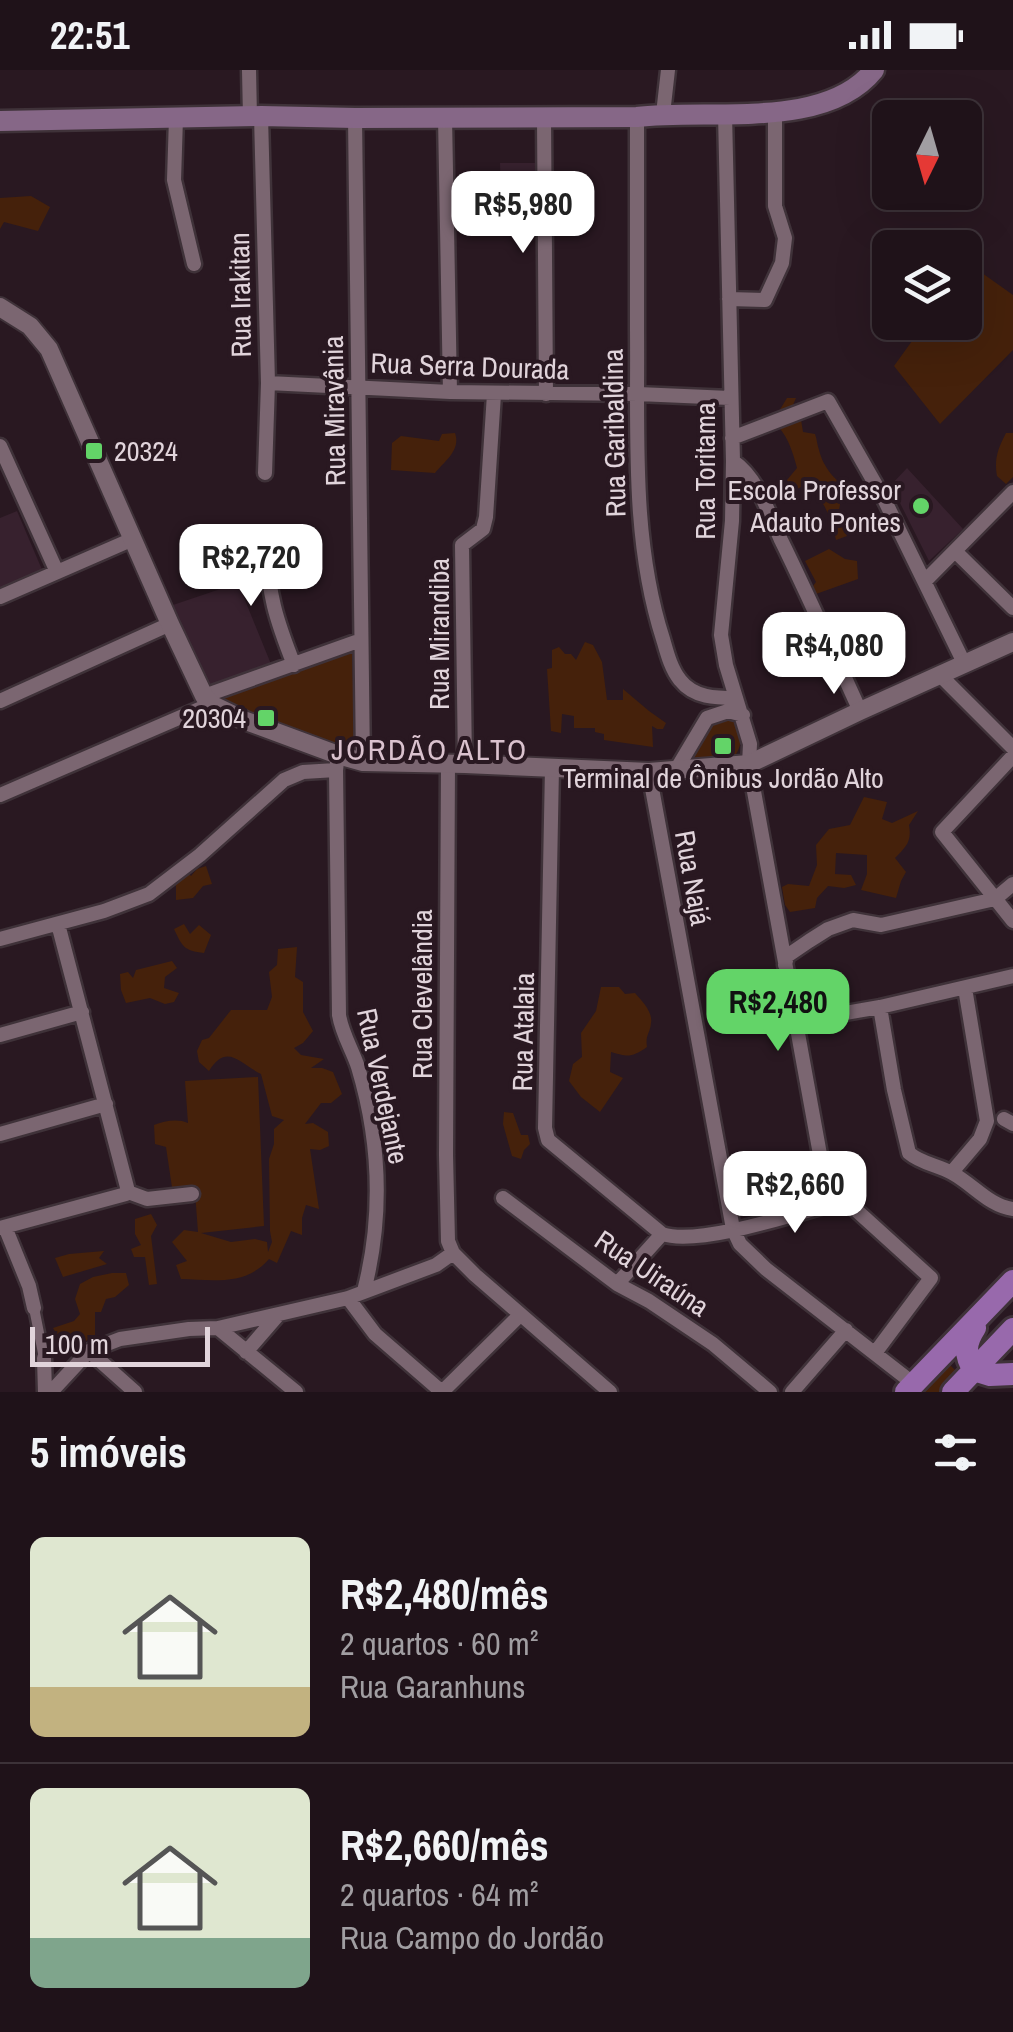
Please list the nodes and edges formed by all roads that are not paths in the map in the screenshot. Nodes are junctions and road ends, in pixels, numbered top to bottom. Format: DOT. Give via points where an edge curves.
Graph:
graph roads {
  1 [pos="249,70"];
  2 [pos="668,70"];
  3 [pos="874,70"];
  4 [pos="775,112"];
  5 [pos="663,114"];
  6 [pos="725,114"];
  7 [pos="255,117"];
  8 [pos="445,117"];
  9 [pos="637,117"];
  10 [pos="176,118"];
  11 [pos="355,118"];
  12 [pos="544,118"];
  13 [pos="0,121"];
  14 [pos="194,264"];
  15 [pos="729,299"];
  16 [pos="0,307"];
  17 [pos="268,383"];
  18 [pos="359,387"];
  19 [pos="450,392"];
  20 [pos="494,394"];
  21 [pos="546,394"];
  22 [pos="638,394"];
  23 [pos="730,398"];
  24 [pos="732,438"];
  25 [pos="0,446"];
  26 [pos="733,461"];
  27 [pos="265,473"];
  28 [pos="1013,492"];
  29 [pos="133,539"];
  30 [pos="268,544"];
  31 [pos="956,552"];
  32 [pos="57,572"];
  33 [pos="925,582"];
  34 [pos="0,598"];
  35 [pos="1013,608"];
  36 [pos="170,624"];
  37 [pos="361,640"];
  38 [pos="1013,642"];
  39 [pos="294,665"];
  40 [pos="965,665"];
  41 [pos="940,676"];
  42 [pos="736,698"];
  43 [pos="207,700"];
  44 [pos="0,702"];
  45 [pos="860,711"];
  46 [pos="743,715"];
  47 [pos="1013,748"];
  48 [pos="1013,756"];
  49 [pos="363,762"];
  50 [pos="337,763"];
  51 [pos="456,764"];
  52 [pos="749,764"];
  53 [pos="552,768"];
  54 [pos="676,770"];
  55 [pos="648,772"];
  56 [pos="0,796"];
  57 [pos="1013,884"];
  58 [pos="996,899"];
  59 [pos="1013,921"];
  60 [pos="58,924"];
  61 [pos="0,939"];
  62 [pos="784,967"];
  63 [pos="1013,976"];
  64 [pos="964,988"];
  65 [pos="880,1007"];
  66 [pos="82,1012"];
  67 [pos="794,1022"];
  68 [pos="0,1035"];
  69 [pos="106,1104"];
  70 [pos="0,1134"];
  71 [pos="952,1172"];
  72 [pos="127,1193"];
  73 [pos="192,1194"];
  74 [pos="503,1198"];
  75 [pos="845,1200"];
  76 [pos="1013,1209"];
  77 [pos="3,1228"];
  78 [pos="733,1230"];
  79 [pos="666,1236"];
  80 [pos="453,1252"];
  81 [pos="1013,1281"];
  82 [pos="617,1284"];
  83 [pos="364,1291"];
  84 [pos="348,1298"];
  85 [pos="34,1308"];
  86 [pos="987,1308"];
  87 [pos="280,1314"];
  88 [pos="520,1315"];
  89 [pos="218,1328"];
  90 [pos="1013,1329"];
  91 [pos="846,1330"];
  92 [pos="89,1351"];
  93 [pos="246,1352"];
  94 [pos="875,1354"];
  95 [pos="941,1355"];
  96 [pos="44,1358"];
  97 [pos="1013,1374"];
  98 [pos="964,1380"];
  99 [pos="910,1388"];
  100 [pos="48,1392"];
  101 [pos="135,1392"];
  102 [pos="296,1392"];
  103 [pos="442,1392"];
  104 [pos="610,1392"];
  105 [pos="770,1392"];
  106 [pos="792,1392"];
  1 -- 7 [label="street, Rua Irakitan"];
  2 -- 5 [label="street"];
  3 -- 4 [label="main road" via="840,97"];
  4 -- 6 [label="main road"];
  4 -- 15 [label="street" via="782,263 765,300"];
  5 -- 6 [label="main road"];
  5 -- 9 [label="main road"];
  6 -- 15 [label="street, Rua Toritama"];
  7 -- 10 [label="main road"];
  7 -- 11 [label="main road"];
  7 -- 17 [label="street, Rua Irakitan"];
  8 -- 11 [label="main road"];
  8 -- 12 [label="main road"];
  8 -- 19 [label="street"];
  9 -- 12 [label="main road"];
  9 -- 22 [label="street, Rua Garibaldina"];
  10 -- 13 [label="main road"];
  10 -- 14 [label="street" via="174,180"];
  11 -- 18 [label="street, Rua Miravânia"];
  12 -- 21 [label="street"];
  15 -- 23 [label="street, Rua Toritama"];
  16 -- 29 [label="street" via="30,326 49,349"];
  17 -- 18 [label="street, Rua Serra Dourada"];
  17 -- 27 [label="street, Rua Irakitan"];
  18 -- 19 [label="street, Rua Serra Dourada"];
  18 -- 37 [label="street, Rua Miravânia"];
  19 -- 20 [label="street, Rua Serra Dourada"];
  20 -- 21 [label="street, Rua Serra Dourada"];
  20 -- 51 [label="street, Rua Mirandiba" via="486,517 483,529 462,545"];
  21 -- 22 [label="street, Rua Serra Dourada"];
  22 -- 23 [label="street, Rua Serra Dourada"];
  22 -- 42 [label="street, Rua Garibaldina" via="642,545 668,656 688,688"];
  23 -- 24 [label="street, Rua Toritama"];
  24 -- 26 [label="street, Rua Toritama"];
  24 -- 33 [label="street" via="828,401"];
  25 -- 32 [label="street"];
  26 -- 42 [label="street, Rua Toritama" via="720,635"];
  26 -- 45 [label="street" via="756,490"];
  28 -- 31 [label="street"];
  29 -- 32 [label="street"];
  29 -- 36 [label="street"];
  30 -- 39 [label="street" via="267,582"];
  31 -- 33 [label="street"];
  31 -- 35 [label="street"];
  32 -- 34 [label="street"];
  33 -- 40 [label="street"];
  36 -- 43 [label="street"];
  36 -- 44 [label="street"];
  37 -- 39 [label="street"];
  37 -- 49 [label="street, Rua Miravânia"];
  38 -- 40 [label="street"];
  39 -- 43 [label="street"];
  40 -- 41 [label="street"];
  41 -- 45 [label="street"];
  41 -- 47 [label="street"];
  42 -- 46 [label="street, Rua Toritama"];
  43 -- 50 [label="street"];
  43 -- 56 [label="street"];
  45 -- 52 [label="street"];
  46 -- 52 [label="street, Rua Toritama"];
  46 -- 54 [label="street" via="728,711 706,718"];
  48 -- 58 [label="street" via="942,832"];
  49 -- 50 [label="street"];
  49 -- 51 [label="street"];
  50 -- 60 [label="street" via="284,780 149,894"];
  50 -- 83 [label="street, Rua Verdejante" via="339,1016 367,1104 378,1184"];
  51 -- 53 [label="street"];
  51 -- 80 [label="street, Rua Clevelândia" via="446,1232"];
  52 -- 54 [label="street"];
  52 -- 62 [label="street, Rua Toritama"];
  53 -- 55 [label="street"];
  53 -- 79 [label="street, Rua Atalaia" via="546,1132"];
  54 -- 55 [label="street"];
  55 -- 78 [label="street, Rua Najá"];
  57 -- 58 [label="street"];
  58 -- 59 [label="street"];
  58 -- 62 [label="street" via="881,925 853,920 809,941"];
  60 -- 61 [label="street"];
  60 -- 66 [label="street"];
  62 -- 67 [label="street, Rua Toritama"];
  63 -- 64 [label="street"];
  64 -- 65 [label="street"];
  64 -- 71 [label="street" via="987,1121"];
  65 -- 67 [label="street"];
  65 -- 71 [label="street" via="908,1150"];
  66 -- 68 [label="street"];
  66 -- 69 [label="street"];
  67 -- 75 [label="street, Rua Toritama" via="821,1160"];
  69 -- 70 [label="street"];
  69 -- 72 [label="street"];
  71 -- 76 [label="street" via="998,1206"];
  72 -- 73 [label="street" via="147,1199"];
  72 -- 77 [label="street"];
  74 -- 82 [label="street, Rua Uiraúna"];
  75 -- 78 [label="street"];
  75 -- 94 [label="street, Rua Toritama" via="931,1278"];
  77 -- 85 [label="street"];
  78 -- 79 [label="street"];
  78 -- 91 [label="street" via="754,1258"];
  79 -- 82 [label="street"];
  80 -- 83 [label="street" via="436,1265"];
  80 -- 88 [label="street"];
  81 -- 86 [label="highway"];
  82 -- 105 [label="street, Rua Uiraúna" via="713,1344"];
  83 -- 84 [label="street"];
  84 -- 87 [label="street"];
  84 -- 103 [label="street" via="376,1334"];
  85 -- 96 [label="street"];
  86 -- 95 [label="highway"];
  86 -- 98 [label="highway" via="966,1346"];
  87 -- 89 [label="street"];
  87 -- 93 [label="street"];
  88 -- 103 [label="street"];
  88 -- 104 [label="street"];
  89 -- 92 [label="street" via="120,1340"];
  89 -- 93 [label="street"];
  90 -- 98 [label="highway"];
  91 -- 94 [label="street"];
  91 -- 106 [label="street"];
  92 -- 100 [label="street"];
  92 -- 101 [label="street"];
  93 -- 102 [label="street"];
  94 -- 99 [label="street"];
  95 -- 98 [label="highway" via="960,1360"];
  95 -- 99 [label="highway"];
  96 -- 100 [label="street"];
  97 -- 98 [label="highway"];
}
